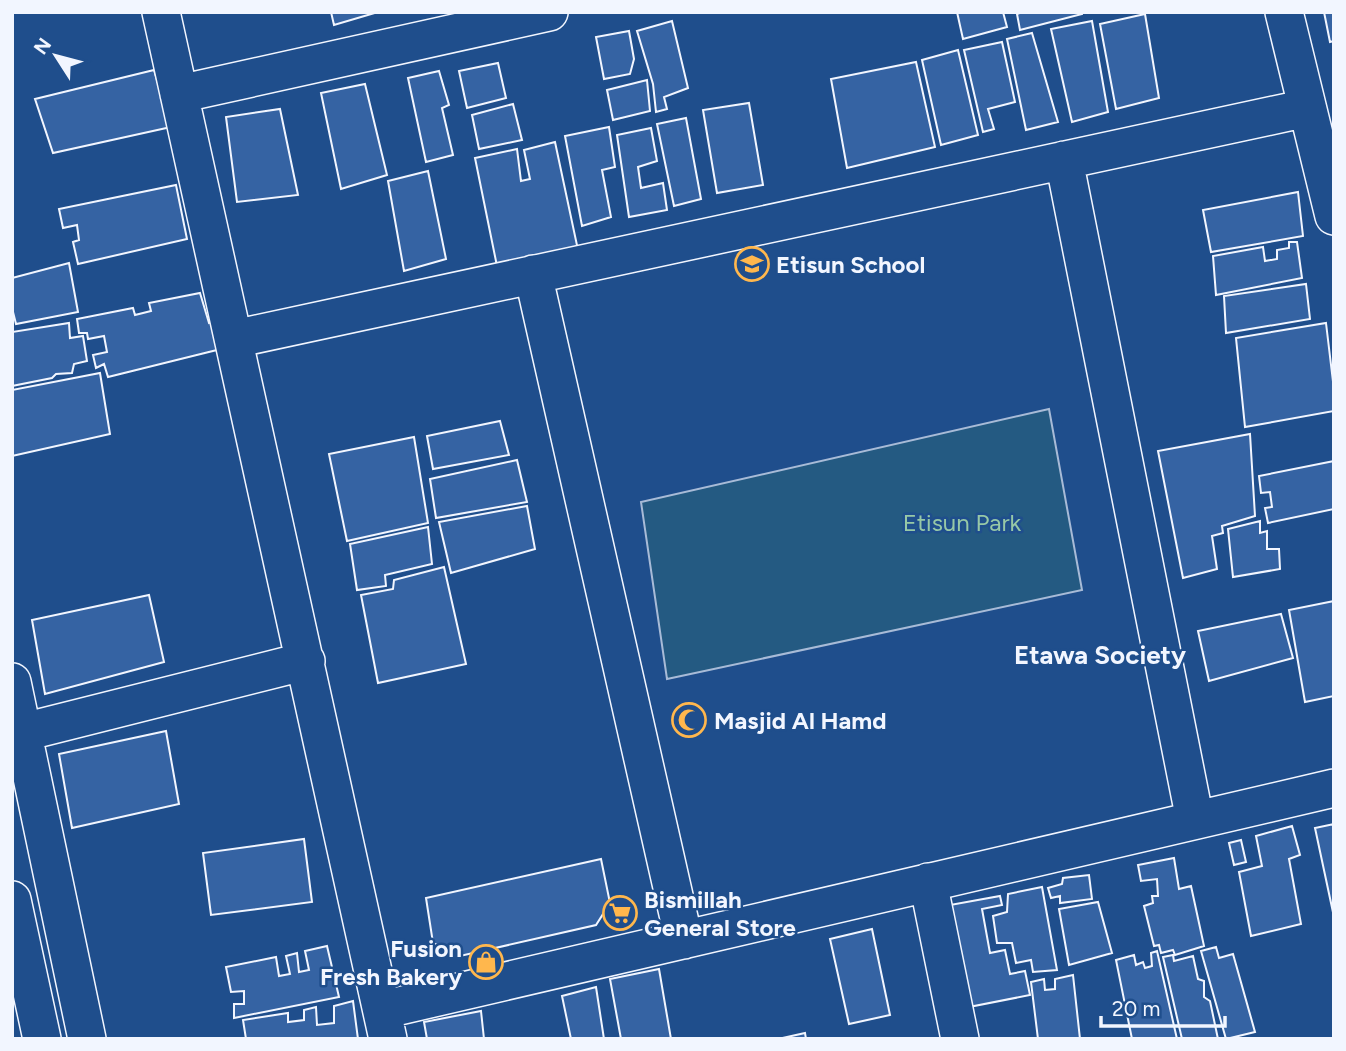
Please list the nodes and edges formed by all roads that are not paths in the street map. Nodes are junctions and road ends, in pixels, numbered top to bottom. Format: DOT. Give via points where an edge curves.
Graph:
graph roads {
  1 [pos="161,12"];
  2 [pos="549,12"];
  3 [pos="1284,12"];
  4 [pos="179,94"];
  5 [pos="1307,108"];
  6 [pos="1064,160"];
  7 [pos="1334,216"];
  8 [pos="533,274"];
  9 [pos="234,338"];
  10 [pos="306,662"];
  11 [pos="12,682"];
  12 [pos="23,732"];
  13 [pos="1334,788"];
  14 [pos="1195,820"];
  15 [pos="928,882"];
  16 [pos="12,900"];
  17 [pos="684,940"];
  18 [pos="385,1024"];
  19 [pos="42,1039"];
  20 [pos="87,1039"];
  21 [pos="960,1039"];
  1 -- 4 [label="street"];
  2 -- 4 [label="street"];
  3 -- 5 [label="street"];
  4 -- 9 [label="street"];
  5 -- 6 [label="street"];
  5 -- 7 [label="street"];
  6 -- 8 [label="street"];
  6 -- 14 [label="street"];
  8 -- 9 [label="street"];
  8 -- 17 [label="street"];
  9 -- 10 [label="street"];
  10 -- 12 [label="street"];
  10 -- 18 [label="street"];
  11 -- 12 [label="street"];
  12 -- 20 [label="street"];
  13 -- 14 [label="street"];
  14 -- 15 [label="street"];
  15 -- 17 [label="street"];
  15 -- 21 [label="street"];
  16 -- 19 [label="street"];
  17 -- 18 [label="street"];
}
